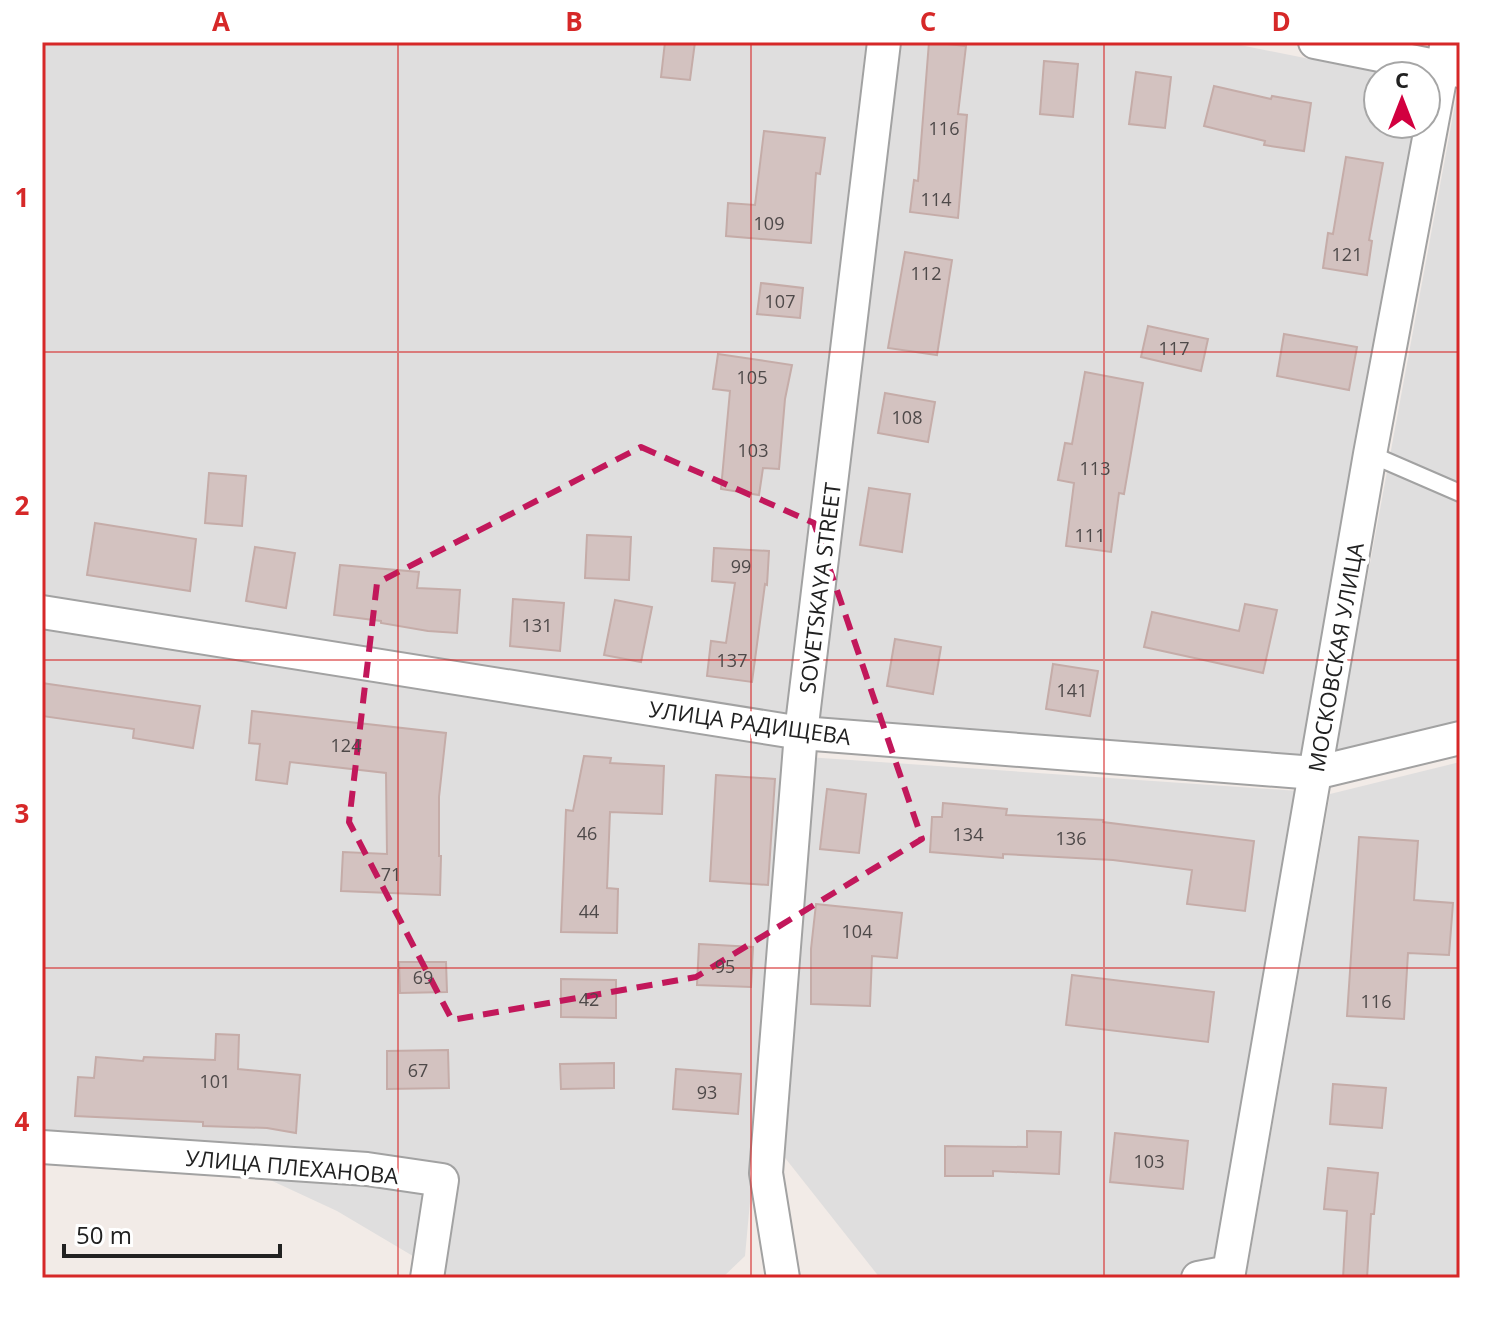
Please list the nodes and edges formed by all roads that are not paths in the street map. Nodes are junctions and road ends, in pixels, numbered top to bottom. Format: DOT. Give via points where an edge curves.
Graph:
graph roads {
  1 [pos="884,42"];
  2 [pos="1315,42"];
  3 [pos="1450,60"];
  4 [pos="1370,454"];
  5 [pos="1460,493"];
  6 [pos="42,612"];
  7 [pos="801,733"];
  8 [pos="1460,738"];
  9 [pos="1315,773"];
  10 [pos="42,1147"];
  11 [pos="1221,1276"];
  12 [pos="427,1278"];
  13 [pos="783,1278"];
  1 -- 7 [label="street, SOVETSKAYA STREET"];
  2 -- 3 [label="street"];
  3 -- 4 [label="street, МОСКОВСКАЯ УЛИЦА"];
  4 -- 5 [label="lane"];
  4 -- 9 [label="street, МОСКОВСКАЯ УЛИЦА"];
  6 -- 7 [label="street, УЛИЦА РАДИЩЕВА"];
  7 -- 9 [label="street, УЛИЦА РАДИЩЕВА"];
  7 -- 13 [label="street, SOVETSKAYA STREET" via="766,1173"];
  8 -- 9 [label="street, УЛИЦА РАДИЩЕВА"];
  9 -- 11 [label="street, МОСКОВСКАЯ УЛИЦА"];
  10 -- 12 [label="street, УЛИЦА ПЛЕХАНОВА" via="367,1169 442,1180"];
}
